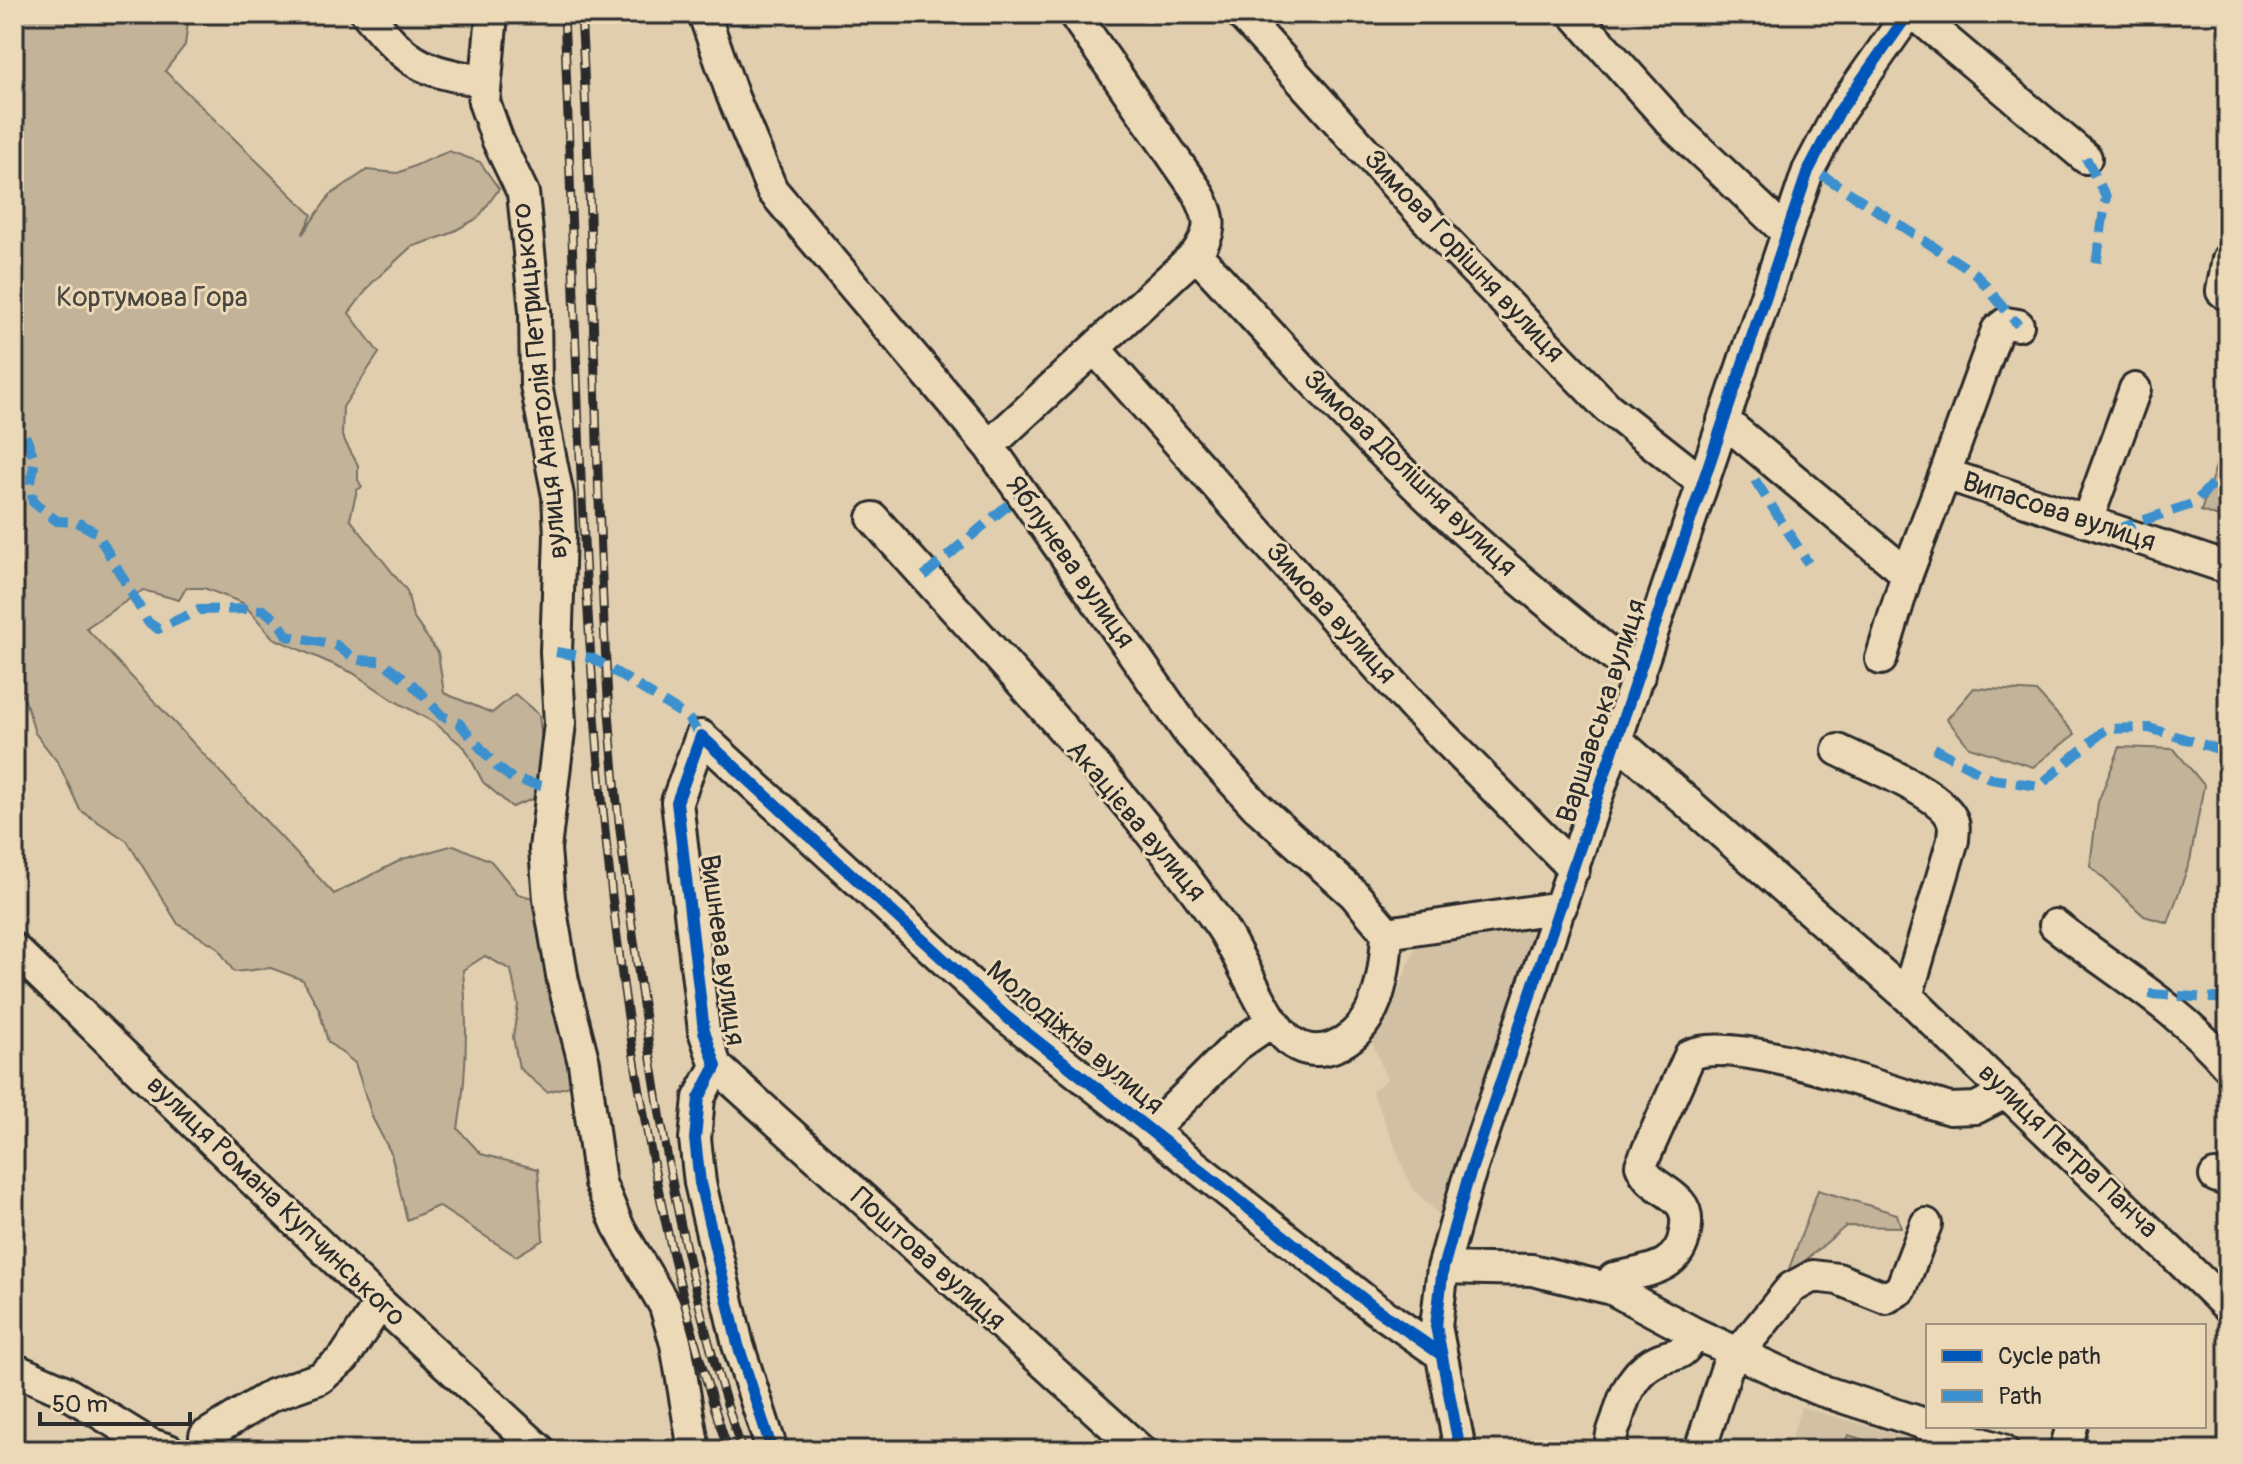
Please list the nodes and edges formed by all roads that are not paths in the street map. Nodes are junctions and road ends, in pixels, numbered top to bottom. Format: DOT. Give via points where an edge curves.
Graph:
graph roads {
  1 [pos="367,14"];
  2 [pos="492,14"];
  3 [pos="704,14"];
  4 [pos="1074,14"];
  5 [pos="1241,14"];
  6 [pos="1574,14"];
  7 [pos="1908,14"];
  8 [pos="1915,14"];
  9 [pos="483,81"];
  10 [pos="2086,158"];
  11 [pos="1786,232"];
  12 [pos="1196,254"];
  13 [pos="2228,259"];
  14 [pos="2225,293"];
  15 [pos="2018,325"];
  16 [pos="1096,350"];
  17 [pos="2135,389"];
  18 [pos="1723,420"];
  19 [pos="989,446"];
  20 [pos="1945,474"];
  21 [pos="1702,482"];
  22 [pos="873,518"];
  23 [pos="2087,521"];
  24 [pos="2228,568"];
  25 [pos="1907,574"];
  26 [pos="1881,659"];
  27 [pos="1639,676"];
  28 [pos="701,736"];
  29 [pos="1618,741"];
  30 [pos="1838,750"];
  31 [pos="1574,869"];
  32 [pos="1561,907"];
  33 [pos="2055,925"];
  34 [pos="1387,933"];
  35 [pos="14,949"];
  36 [pos="1907,996"];
  37 [pos="1272,1021"];
  38 [pos="716,1066"];
  39 [pos="2228,1066"];
  40 [pos="2007,1092"];
  41 [pos="1150,1132"];
  42 [pos="1926,1224"];
  43 [pos="1443,1268"];
  44 [pos="1608,1288"];
  45 [pos="380,1303"];
  46 [pos="2228,1307"];
  47 [pos="1696,1334"];
  48 [pos="1439,1353"];
  49 [pos="1737,1353"];
  50 [pos="14,1369"];
  51 [pos="1926,1425"];
  52 [pos="1935,1428"];
  53 [pos="2071,1428"];
  54 [pos="213,1443"];
  55 [pos="170,1450"];
  56 [pos="540,1450"];
  57 [pos="694,1450"];
  58 [pos="772,1450"];
  59 [pos="1140,1450"];
  60 [pos="1460,1450"];
  61 [pos="1612,1450"];
  62 [pos="1700,1450"];
  63 [pos="2003,1450"];
  64 [pos="2065,1450"];
  1 -- 9 [label="street" via="411,61"];
  2 -- 9 [label="street, вулиця Анатолія Петрицького"];
  3 -- 19 [label="street, Яблунева вулиця" via="772,190"];
  4 -- 12 [label="street" via="1197,191 1211,219 1210,235"];
  5 -- 21 [label="street, Зимова Горішня вулиця" via="1449,244 1608,408"];
  6 -- 11 [label="street" via="1677,129"];
  7 -- 11 [label="street, Варшавська вулиця" via="1820,143"];
  8 -- 10 [label="street"];
  9 -- 57 [label="street, вулиця Анатолія Петрицького" via="488,115 523,193 535,311 536,385 558,496 560,723 545,849 549,899 584,1063 600,1183 618,1226 665,1306"];
  11 -- 18 [label="street, Варшавська вулиця"];
  12 -- 16 [label="street"];
  12 -- 27 [label="street, Зимова Долішня вулиця" via="1434,502"];
  13 -- 14 [label="street"];
  15 -- 20 [label="street" via="2006,323 1997,330"];
  16 -- 19 [label="street"];
  16 -- 31 [label="street, Зимова вулиця" via="1412,705"];
  17 -- 23 [label="street"];
  18 -- 21 [label="street, Варшавська вулиця"];
  18 -- 25 [label="street"];
  19 -- 34 [label="street, Яблунева вулиця" via="1188,732"];
  20 -- 23 [label="street, Випасова вулиця"];
  20 -- 25 [label="street, Випасова вулиця"];
  21 -- 27 [label="street, Варшавська вулиця"];
  22 -- 37 [label="street, Акацієва вулиця" via="1173,857 1237,949"];
  23 -- 24 [label="street, Випасова вулиця"];
  25 -- 26 [label="street, Випасова вулиця"];
  27 -- 29 [label="street, Варшавська вулиця"];
  28 -- 38 [label="street, Вишнева вулиця" via="677,802 704,1031"];
  28 -- 41 [label="street, Молодіжна вулиця" via="1004,1015"];
  29 -- 31 [label="street, Варшавська вулиця"];
  29 -- 36 [label="street, вулиця Петра Панча"];
  30 -- 36 [label="street" via="1929,795 1953,821 1953,840"];
  31 -- 32 [label="street, Варшавська вулиця"];
  32 -- 34 [label="street"];
  32 -- 43 [label="street, Варшавська вулиця"];
  33 -- 39 [label="street" via="2170,1008"];
  34 -- 37 [label="street, Акацієва вулиця" via="1381,987 1369,1017 1345,1042 1321,1051 1307,1049 1292,1043"];
  35 -- 45 [label="street, вулиця Романа Купчинського"];
  36 -- 40 [label="street, вулиця Петра Панча"];
  37 -- 41 [label="street" via="1236,1046"];
  38 -- 58 [label="street, Вишнева вулиця" via="699,1098 695,1139 700,1183 738,1345"];
  38 -- 59 [label="street, Поштова вулиця"];
  40 -- 44 [label="street" via="1976,1108 1950,1109 1779,1058 1704,1048 1690,1055 1641,1165 1646,1178 1680,1203 1687,1218 1678,1254 1666,1266 1614,1278"];
  40 -- 46 [label="street, вулиця Петра Панча"];
  41 -- 48 [label="street, Молодіжна вулиця"];
  42 -- 49 [label="street" via="1901,1289 1886,1298 1838,1279 1813,1276 1791,1288"];
  43 -- 44 [label="street" via="1542,1271"];
  43 -- 48 [label="street, Варшавська вулиця" via="1436,1326"];
  44 -- 47 [label="street"];
  45 -- 54 [label="street" via="344,1358 320,1378 272,1395"];
  45 -- 56 [label="street, вулиця Романа Купчинського"];
  47 -- 49 [label="street"];
  47 -- 61 [label="street" via="1679,1356 1653,1362 1635,1378 1621,1407"];
  48 -- 60 [label="street, Варшавська вулиця"];
  49 -- 51 [label="street" via="1817,1389"];
  49 -- 62 [label="street" via="1720,1385"];
  50 -- 55 [label="street"];
  52 -- 63 [label="street"];
  53 -- 64 [label="street"];
  54 -- 55 [label="street"];
}
